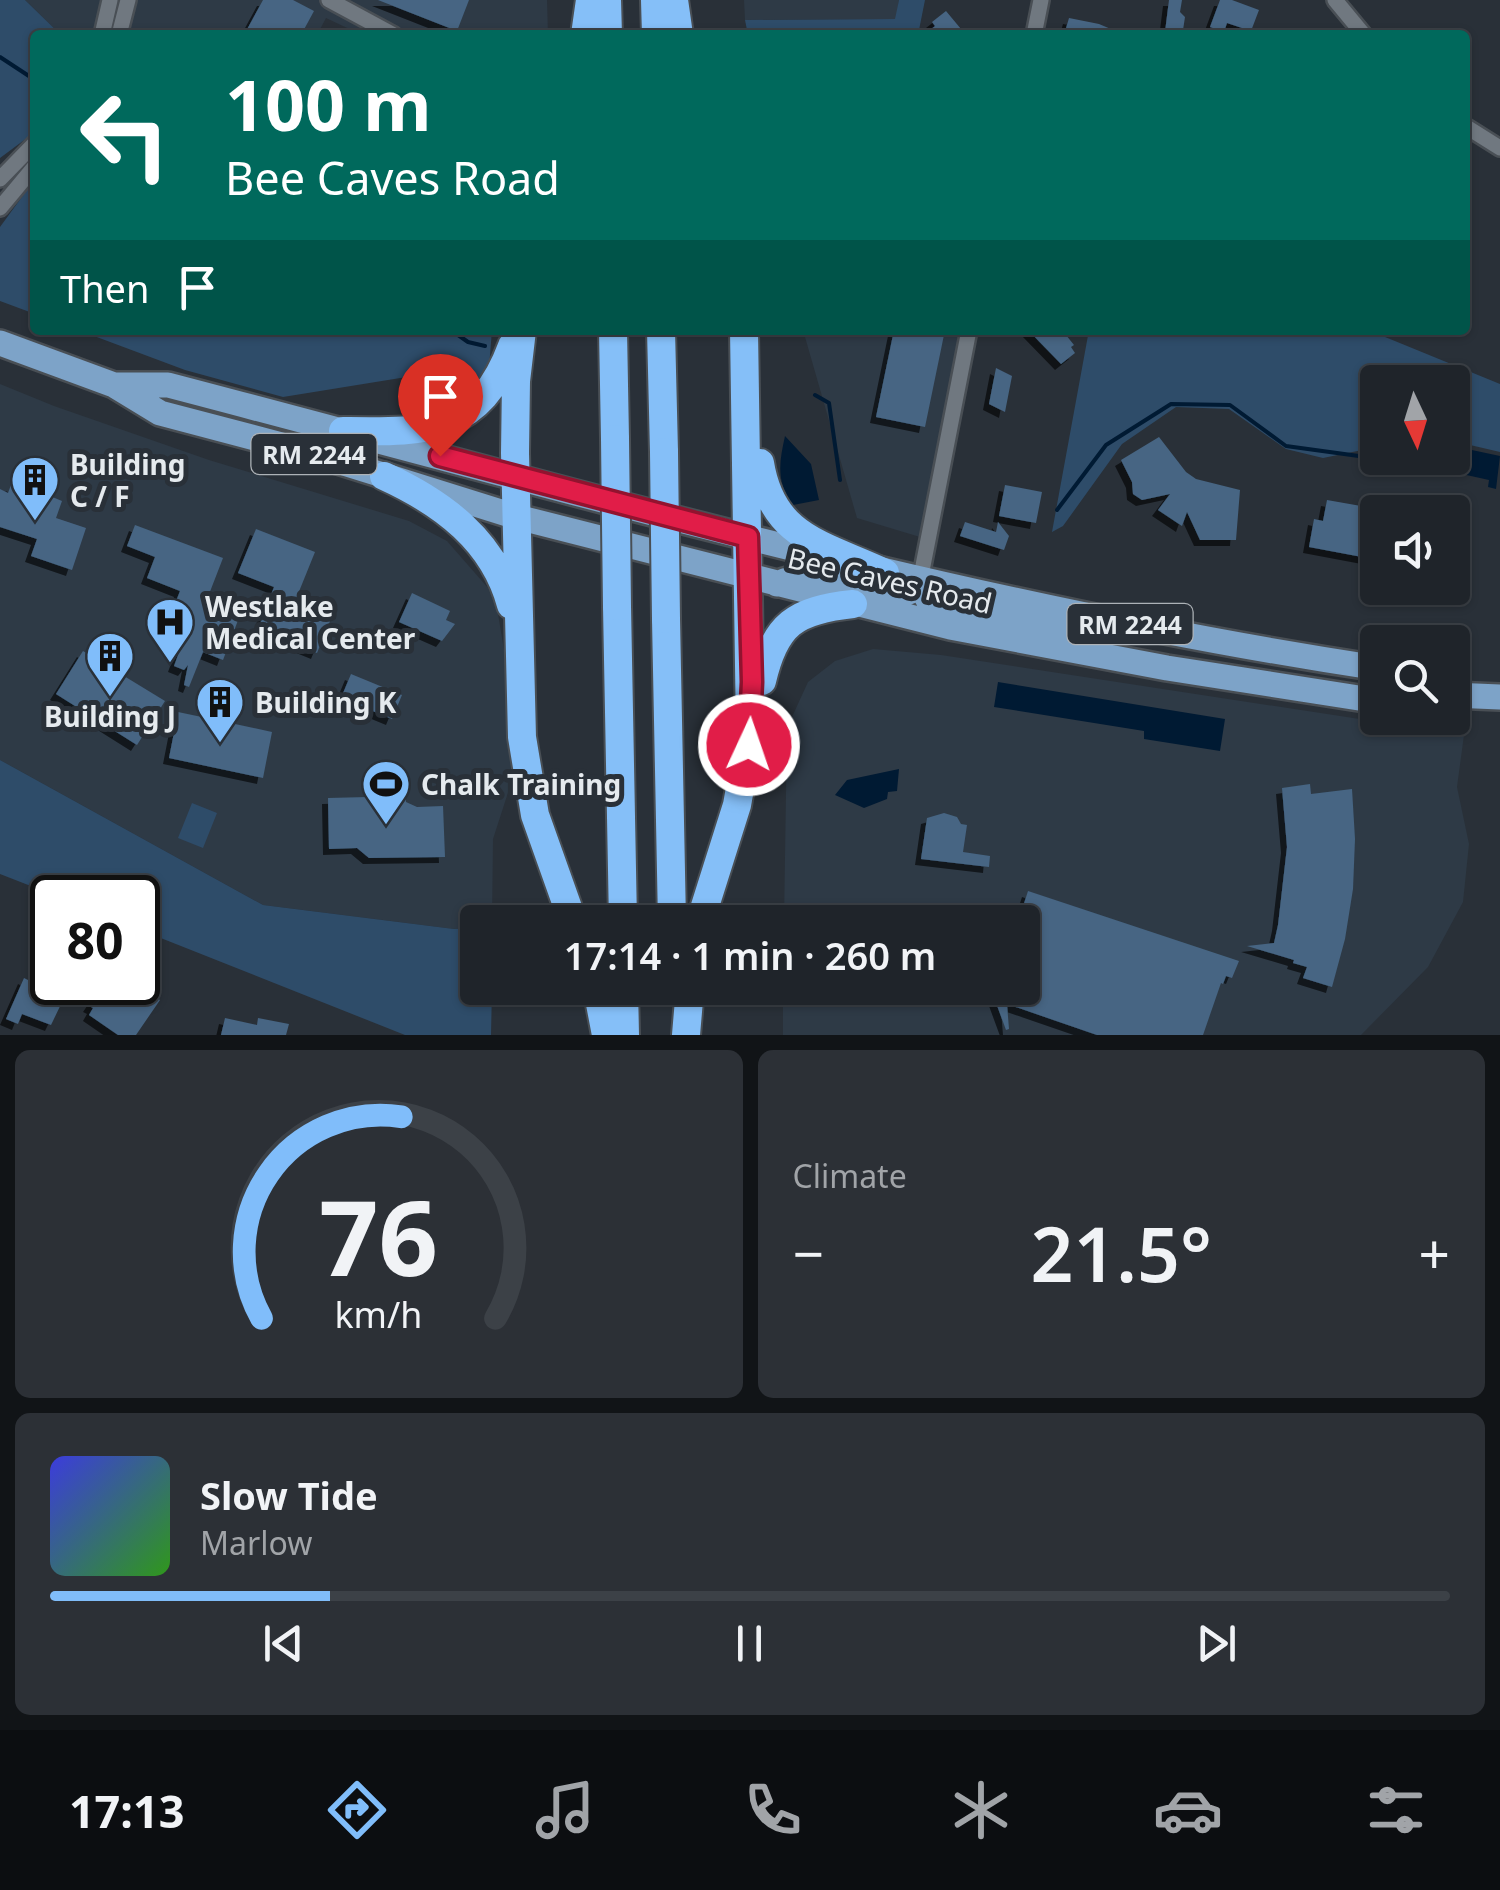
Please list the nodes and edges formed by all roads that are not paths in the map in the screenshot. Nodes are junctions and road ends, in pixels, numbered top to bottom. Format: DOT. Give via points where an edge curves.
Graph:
graph roads {
  1 [pos="110,0"];
  2 [pos="128,0"];
  3 [pos="329,0"];
  4 [pos="590,0"];
  5 [pos="608,0"];
  6 [pos="655,0"];
  7 [pos="674,0"];
  8 [pos="1042,0"];
  9 [pos="1335,0"];
  10 [pos="103,30"];
  11 [pos="120,30"];
  12 [pos="385,30"];
  13 [pos="586,30"];
  14 [pos="608,30"];
  15 [pos="656,30"];
  16 [pos="678,30"];
  17 [pos="1035,30"];
  18 [pos="1360,30"];
  19 [pos="1470,129"];
  20 [pos="30,148"];
  21 [pos="1500,148"];
  22 [pos="30,172"];
  23 [pos="0,179"];
  24 [pos="0,208"];
  25 [pos="518,335"];
  26 [pos="520,335"];
  27 [pos="613,335"];
  28 [pos="661,335"];
  29 [pos="744,335"];
  30 [pos="968,335"];
  31 [pos="0,343"];
  32 [pos="746,383"];
  33 [pos="114,386"];
  34 [pos="343,431"];
  35 [pos="384,476"];
  36 [pos="516,476"];
  37 [pos="517,517"];
  38 [pos="748,537"];
  39 [pos="885,573"];
  40 [pos="763,581"];
  41 [pos="920,581"];
  42 [pos="853,604"];
  43 [pos="519,639"];
  44 [pos="1360,665"];
  45 [pos="1168,668"];
  46 [pos="1470,696"];
  47 [pos="1500,697"];
  48 [pos="1360,699"];
  49 [pos="750,732"];
  50 [pos="567,905"];
  51 [pos="623,905"];
  52 [pos="672,905"];
  53 [pos="705,905"];
  54 [pos="600,1005"];
  55 [pos="624,1005"];
  56 [pos="673,1005"];
  57 [pos="689,1005"];
  58 [pos="606,1035"];
  59 [pos="625,1035"];
  60 [pos="674,1035"];
  61 [pos="686,1035"];
  1 -- 10 [label="street"];
  2 -- 11 [label="street"];
  3 -- 12 [label="street"];
  4 -- 13 [label="highway"];
  5 -- 14 [label="highway"];
  6 -- 15 [label="highway"];
  7 -- 16 [label="highway"];
  8 -- 17 [label="street"];
  9 -- 18 [label="street"];
  19 -- 21 [label="street"];
  20 -- 23 [label="street"];
  22 -- 24 [label="street"];
  25 -- 34 [label="highway" via="493,385 453,420 419,431"];
  26 -- 36 [label="highway"];
  27 -- 51 [label="highway, bridge"];
  28 -- 52 [label="highway, bridge"];
  29 -- 32 [label="highway"];
  30 -- 41 [label="street"];
  31 -- 33 [label="main road, Bee Caves Road / RM 2244"];
  32 -- 38 [label="highway"];
  32 -- 39 [label="highway" via="764,486 777,513 798,531"];
  33 -- 34 [label="main road, Bee Caves Road / RM 2244" via="168,385"];
  33 -- 35 [label="main road, Bee Caves Road / RM 2244" via="160,413"];
  34 -- 36 [label="main road, Bee Caves Road / RM 2244"];
  35 -- 37 [label="main road, Bee Caves Road / RM 2244"];
  35 -- 43 [label="highway" via="434,503 482,544 502,576"];
  36 -- 37 [label="highway"];
  36 -- 38 [label="main road, Bee Caves Road / RM 2244"];
  37 -- 40 [label="main road, Bee Caves Road / RM 2244"];
  37 -- 43 [label="highway"];
  38 -- 39 [label="main road, Bee Caves Road / RM 2244"];
  38 -- 40 [label="highway"];
  39 -- 41 [label="main road, Bee Caves Road / RM 2244"];
  40 -- 41 [label="main road" via="817,575 896,595"];
  40 -- 42 [label="main road, Bee Caves Road / RM 2244"];
  40 -- 49 [label="highway"];
  41 -- 44 [label="main road, Bee Caves Road / RM 2244"];
  41 -- 45 [label="main road" via="938,606 1044,629"];
  42 -- 45 [label="main road, Bee Caves Road / RM 2244"];
  42 -- 49 [label="highway" via="812,610 783,629 768,654"];
  43 -- 50 [label="highway" via="526,776"];
  45 -- 48 [label="main road, Bee Caves Road / RM 2244"];
  46 -- 47 [label="main road"];
  49 -- 53 [label="highway" via="737,805"];
  54 -- 58 [label="highway"];
  55 -- 59 [label="highway"];
  56 -- 60 [label="highway"];
  57 -- 61 [label="highway"];
}
